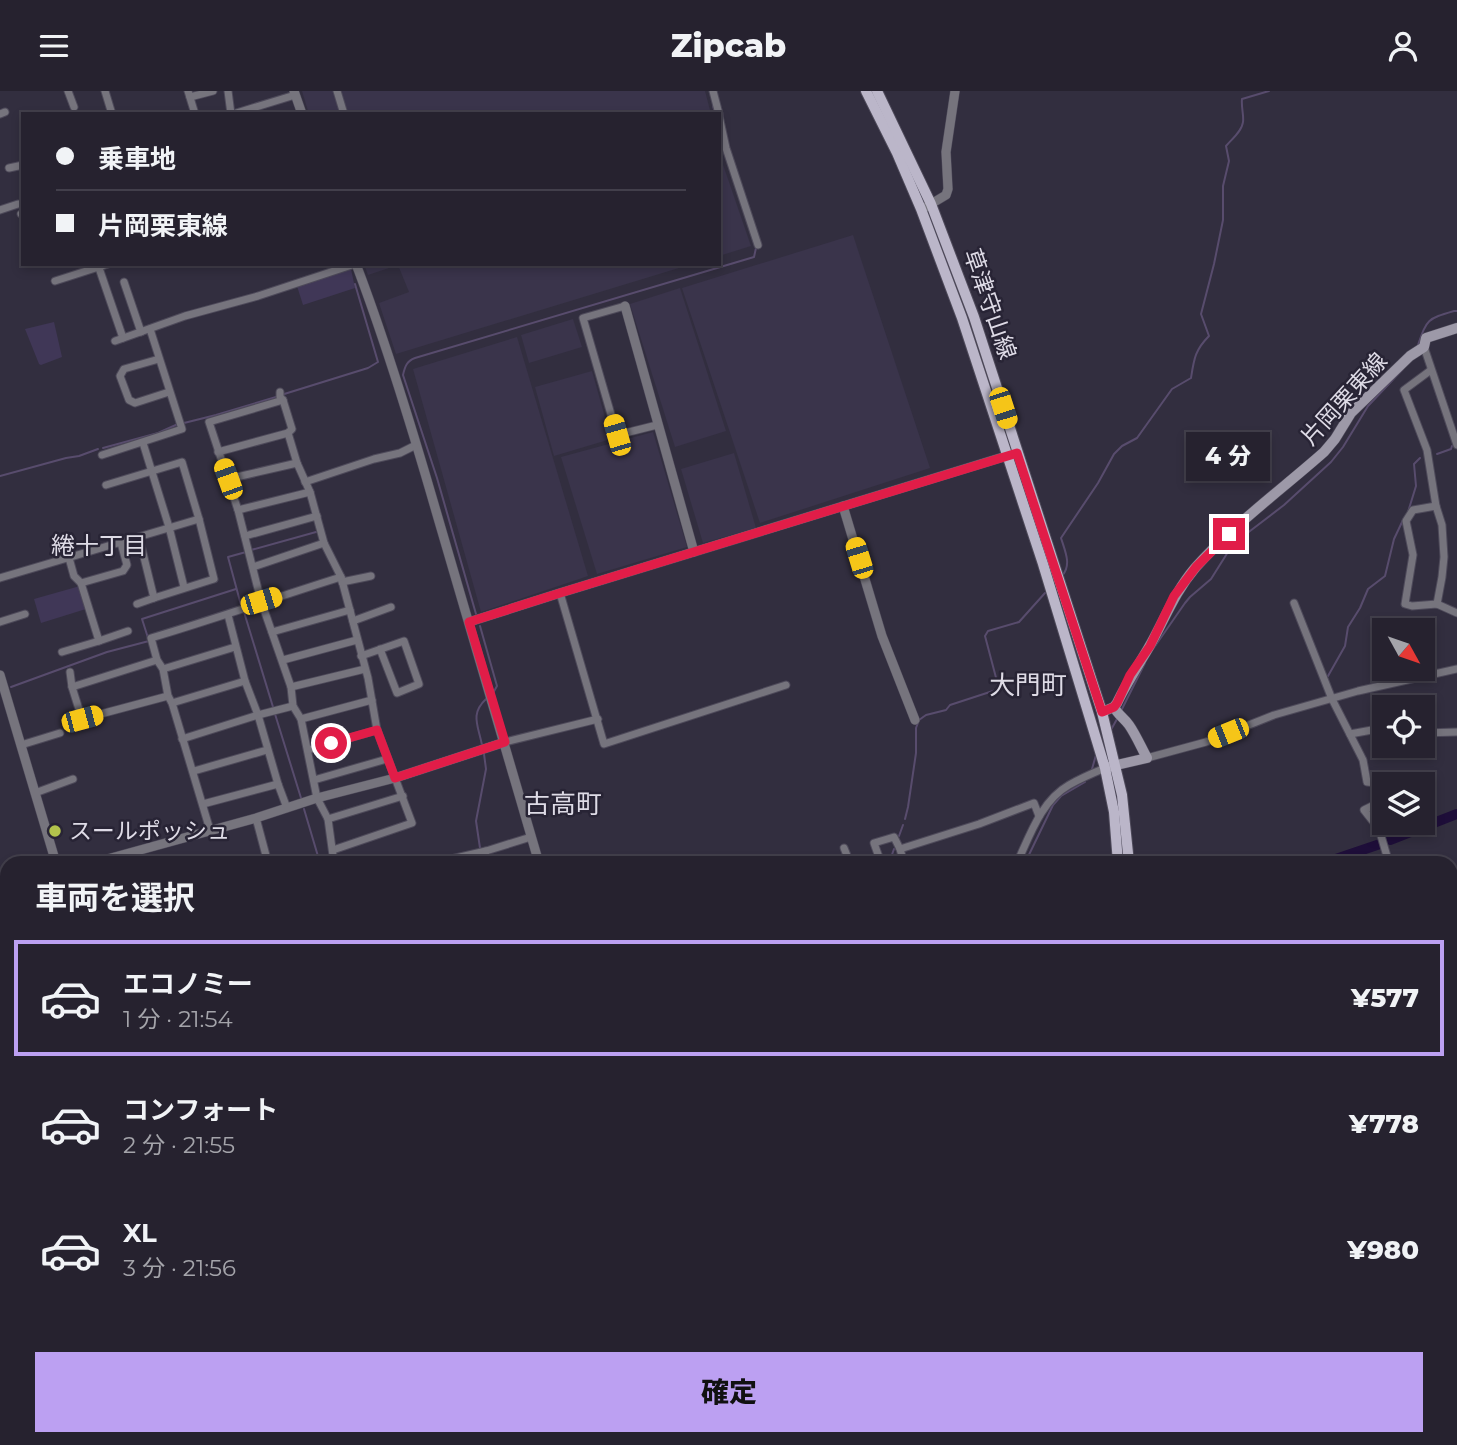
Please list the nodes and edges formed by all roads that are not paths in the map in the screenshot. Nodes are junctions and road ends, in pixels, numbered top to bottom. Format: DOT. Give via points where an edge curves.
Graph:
graph roads {
  1 [pos="68,91"];
  2 [pos="105,91"];
  3 [pos="213,91"];
  4 [pos="228,91"];
  5 [pos="337,91"];
  6 [pos="713,91"];
  7 [pos="866,91"];
  8 [pos="877,91"];
  9 [pos="955,91"];
  10 [pos="295,93"];
  11 [pos="189,94"];
  12 [pos="74,107"];
  13 [pos="111,112"];
  14 [pos="194,112"];
  15 [pos="232,112"];
  16 [pos="238,112"];
  17 [pos="301,112"];
  18 [pos="343,112"];
  19 [pos="718,112"];
  20 [pos="721,124"];
  21 [pos="21,165"];
  22 [pos="9,168"];
  23 [pos="18,204"];
  24 [pos="926,207"];
  25 [pos="0,210"];
  26 [pos="758,245"];
  27 [pos="104,266"];
  28 [pos="350,266"];
  29 [pos="357,266"];
  30 [pos="99,268"];
  31 [pos="55,281"];
  32 [pos="124,282"];
  33 [pos="625,306"];
  34 [pos="1457,328"];
  35 [pos="150,329"];
  36 [pos="141,332"];
  37 [pos="1424,347"];
  38 [pos="159,359"];
  39 [pos="1431,370"];
  40 [pos="169,392"];
  41 [pos="657,425"];
  42 [pos="1455,431"];
  43 [pos="288,433"];
  44 [pos="143,443"];
  45 [pos="416,445"];
  46 [pos="1457,445"];
  47 [pos="219,452"];
  48 [pos="1012,454"];
  49 [pos="102,455"];
  50 [pos="297,463"];
  51 [pos="152,471"];
  52 [pos="228,479"];
  53 [pos="305,482"];
  54 [pos="106,485"];
  55 [pos="310,492"];
  56 [pos="843,506"];
  57 [pos="1436,506"];
  58 [pos="238,510"];
  59 [pos="317,516"];
  60 [pos="199,519"];
  61 [pos="169,527"];
  62 [pos="245,536"];
  63 [pos="139,537"];
  64 [pos="121,543"];
  65 [pos="324,543"];
  66 [pos="694,552"];
  67 [pos="69,558"];
  68 [pos="253,567"];
  69 [pos="371,576"];
  70 [pos="0,578"];
  71 [pos="341,579"];
  72 [pos="81,583"];
  73 [pos="184,587"];
  74 [pos="560,593"];
  75 [pos="154,598"];
  76 [pos="261,601"];
  77 [pos="1294,603"];
  78 [pos="138,604"];
  79 [pos="1437,604"];
  80 [pos="391,607"];
  81 [pos="350,610"];
  82 [pos="1457,613"];
  83 [pos="25,614"];
  84 [pos="228,615"];
  85 [pos="353,621"];
  86 [pos="0,622"];
  87 [pos="469,622"];
  88 [pos="128,631"];
  89 [pos="272,632"];
  90 [pos="357,640"];
  91 [pos="99,641"];
  92 [pos="235,647"];
  93 [pos="380,649"];
  94 [pos="62,652"];
  95 [pos="361,656"];
  96 [pos="157,660"];
  97 [pos="283,660"];
  98 [pos="163,669"];
  99 [pos="365,669"];
  100 [pos="1457,669"];
  101 [pos="70,672"];
  102 [pos="0,675"];
  103 [pos="245,681"];
  104 [pos="786,685"];
  105 [pos="72,687"];
  106 [pos="291,687"];
  107 [pos="170,699"];
  108 [pos="1332,699"];
  109 [pos="372,700"];
  110 [pos="293,706"];
  111 [pos="1114,707"];
  112 [pos="1102,712"];
  113 [pos="258,715"];
  114 [pos="301,719"];
  115 [pos="598,719"];
  116 [pos="915,720"];
  117 [pos="377,730"];
  118 [pos="1372,730"];
  119 [pos="60,733"];
  120 [pos="1435,733"];
  121 [pos="1457,733"];
  122 [pos="1350,734"];
  123 [pos="182,739"];
  124 [pos="505,742"];
  125 [pos="21,745"];
  126 [pos="267,750"];
  127 [pos="307,750"];
  128 [pos="1147,758"];
  129 [pos="387,759"];
  130 [pos="1110,767"];
  131 [pos="194,772"];
  132 [pos="395,778"];
  133 [pos="74,779"];
  134 [pos="314,780"];
  135 [pos="1372,782"];
  136 [pos="278,784"];
  137 [pos="35,793"];
  138 [pos="403,796"];
  139 [pos="317,798"];
  140 [pos="203,804"];
  141 [pos="1372,806"];
  142 [pos="287,808"];
  143 [pos="1039,817"];
  144 [pos="256,818"];
  145 [pos="328,819"];
  146 [pos="1372,820"];
  147 [pos="210,830"];
  148 [pos="1381,835"];
  149 [pos="531,837"];
  150 [pos="844,848"];
  151 [pos="900,849"];
  152 [pos="333,850"];
  153 [pos="486,851"];
  154 [pos="54,856"];
  155 [pos="118,856"];
  156 [pos="266,856"];
  157 [pos="333,856"];
  158 [pos="464,856"];
  159 [pos="484,856"];
  160 [pos="537,856"];
  161 [pos="847,856"];
  162 [pos="879,856"];
  163 [pos="902,856"];
  164 [pos="1020,856"];
  165 [pos="1117,856"];
  166 [pos="1128,856"];
  167 [pos="1387,856"];
  1 -- 12 [label="street"];
  2 -- 13 [label="street"];
  3 -- 11 [label="street"];
  4 -- 15 [label="street"];
  5 -- 18 [label="street"];
  6 -- 19 [label="street"];
  7 -- 24 [label="main road, 草津守山線"];
  8 -- 24 [label="main road, 草津守山線"];
  9 -- 24 [label="street" via="946,152 948,189"];
  10 -- 16 [label="street"];
  10 -- 17 [label="street"];
  11 -- 14 [label="street"];
  20 -- 26 [label="street"];
  21 -- 22 [label="street"];
  23 -- 25 [label="street"];
  24 -- 48 [label="main road, 草津守山線"];
  27 -- 30 [label="street"];
  28 -- 35 [label="street"];
  29 -- 45 [label="street"];
  30 -- 31 [label="street"];
  30 -- 36 [label="street" via="119,340"];
  32 -- 36 [label="street"];
  33 -- 41 [label="street"];
  33 -- 41 [label="street" via="583,318 617,435"];
  34 -- 37 [label="main road, 片岡栗東線" via="1426,338"];
  35 -- 36 [label="street"];
  35 -- 38 [label="street"];
  37 -- 39 [label="street"];
  37 -- 111 [label="main road, 片岡栗東線" via="1358,405 1324,452 1196,567 1174,596"];
  38 -- 40 [label="street"];
  38 -- 40 [label="street" via="124,369 120,376 129,400 135,403"];
  39 -- 42 [label="street"];
  39 -- 57 [label="street" via="1404,390 1427,450"];
  40 -- 44 [label="street" via="182,429"];
  41 -- 66 [label="street"];
  42 -- 46 [label="street"];
  43 -- 47 [label="street"];
  43 -- 47 [label="street" via="292,429 281,396 209,422"];
  43 -- 50 [label="street"];
  44 -- 49 [label="street"];
  44 -- 51 [label="street"];
  45 -- 53 [label="street"];
  45 -- 87 [label="street"];
  47 -- 52 [label="street"];
  48 -- 56 [label="street"];
  48 -- 112 [label="main road, 草津守山線"];
  48 -- 130 [label="main road, 草津守山線"];
  50 -- 52 [label="street"];
  50 -- 53 [label="street"];
  51 -- 54 [label="street"];
  51 -- 60 [label="street" via="182,462"];
  51 -- 61 [label="street"];
  52 -- 58 [label="street"];
  53 -- 55 [label="street"];
  55 -- 58 [label="street"];
  55 -- 59 [label="street"];
  56 -- 66 [label="street"];
  56 -- 116 [label="street" via="883,636"];
  57 -- 79 [label="street" via="1444,557"];
  57 -- 79 [label="street" via="1413,510 1406,521 1413,555 1405,604"];
  58 -- 62 [label="street"];
  59 -- 62 [label="street"];
  59 -- 65 [label="street"];
  60 -- 61 [label="street"];
  60 -- 73 [label="street" via="214,579"];
  61 -- 63 [label="street"];
  61 -- 73 [label="street"];
  62 -- 68 [label="street"];
  63 -- 64 [label="street"];
  63 -- 75 [label="street"];
  64 -- 67 [label="street"];
  64 -- 72 [label="street" via="127,565 123,571"];
  65 -- 68 [label="street"];
  65 -- 71 [label="street"];
  66 -- 74 [label="street"];
  67 -- 70 [label="street"];
  67 -- 72 [label="street"];
  68 -- 76 [label="street"];
  69 -- 71 [label="street"];
  71 -- 76 [label="street"];
  71 -- 81 [label="street"];
  72 -- 91 [label="street"];
  73 -- 75 [label="street"];
  74 -- 87 [label="street"];
  74 -- 115 [label="street"];
  75 -- 78 [label="street"];
  76 -- 84 [label="street"];
  76 -- 89 [label="street"];
  77 -- 108 [label="street"];
  79 -- 82 [label="street"];
  80 -- 85 [label="street"];
  81 -- 85 [label="street"];
  81 -- 89 [label="street"];
  83 -- 86 [label="street"];
  84 -- 92 [label="street"];
  84 -- 96 [label="street" via="151,638"];
  85 -- 90 [label="street"];
  87 -- 124 [label="street"];
  88 -- 91 [label="street"];
  89 -- 97 [label="street"];
  90 -- 95 [label="street"];
  90 -- 97 [label="street"];
  91 -- 94 [label="street"];
  92 -- 98 [label="street"];
  92 -- 103 [label="street"];
  93 -- 93 [label="street" via="404,641 419,684 397,693"];
  93 -- 95 [label="street"];
  95 -- 99 [label="street"];
  96 -- 98 [label="street"];
  96 -- 105 [label="street"];
  97 -- 106 [label="street"];
  98 -- 107 [label="street"];
  99 -- 106 [label="street"];
  99 -- 109 [label="street"];
  100 -- 108 [label="street"];
  101 -- 105 [label="street"];
  102 -- 125 [label="street"];
  103 -- 107 [label="street"];
  103 -- 113 [label="street"];
  104 -- 115 [label="street" via="604,744"];
  105 -- 107 [label="street" via="82,719"];
  106 -- 110 [label="street"];
  107 -- 123 [label="street"];
  108 -- 122 [label="street"];
  108 -- 128 [label="street"];
  109 -- 114 [label="street"];
  109 -- 117 [label="street"];
  110 -- 113 [label="street"];
  110 -- 114 [label="street"];
  111 -- 112 [label="main road"];
  111 -- 128 [label="main road"];
  112 -- 130 [label="main road, 草津守山線"];
  113 -- 123 [label="street"];
  113 -- 126 [label="street"];
  114 -- 127 [label="street"];
  115 -- 124 [label="street"];
  117 -- 127 [label="street"];
  117 -- 129 [label="street"];
  118 -- 122 [label="street"];
  119 -- 125 [label="street"];
  120 -- 121 [label="street"];
  122 -- 135 [label="street" via="1363,760 1367,782"];
  123 -- 131 [label="street"];
  124 -- 132 [label="street"];
  124 -- 149 [label="street"];
  125 -- 137 [label="street"];
  126 -- 131 [label="street"];
  126 -- 136 [label="street"];
  127 -- 134 [label="street"];
  128 -- 130 [label="main road"];
  129 -- 132 [label="street"];
  129 -- 134 [label="street"];
  130 -- 143 [label="street" via="1068,785"];
  130 -- 165 [label="main road, 草津守山線"];
  130 -- 166 [label="main road, 草津守山線" via="1122,795"];
  131 -- 140 [label="street"];
  132 -- 138 [label="street"];
  132 -- 139 [label="street"];
  133 -- 137 [label="street"];
  134 -- 139 [label="street"];
  136 -- 140 [label="street"];
  136 -- 142 [label="street"];
  137 -- 154 [label="street"];
  138 -- 145 [label="street"];
  138 -- 152 [label="street" via="412,823"];
  139 -- 142 [label="street"];
  139 -- 145 [label="street"];
  140 -- 147 [label="street"];
  141 -- 146 [label="street" via="1364,810"];
  142 -- 144 [label="street"];
  143 -- 151 [label="street" via="1034,803"];
  143 -- 164 [label="street"];
  144 -- 147 [label="street"];
  144 -- 156 [label="street"];
  145 -- 152 [label="street"];
  147 -- 155 [label="street"];
  148 -- 167 [label="street"];
  149 -- 153 [label="street"];
  149 -- 160 [label="street"];
  150 -- 161 [label="street"];
  151 -- 162 [label="street" via="894,837 874,843"];
  151 -- 163 [label="street"];
  152 -- 157 [label="street"];
  153 -- 158 [label="street"];
  153 -- 159 [label="street"];
}
